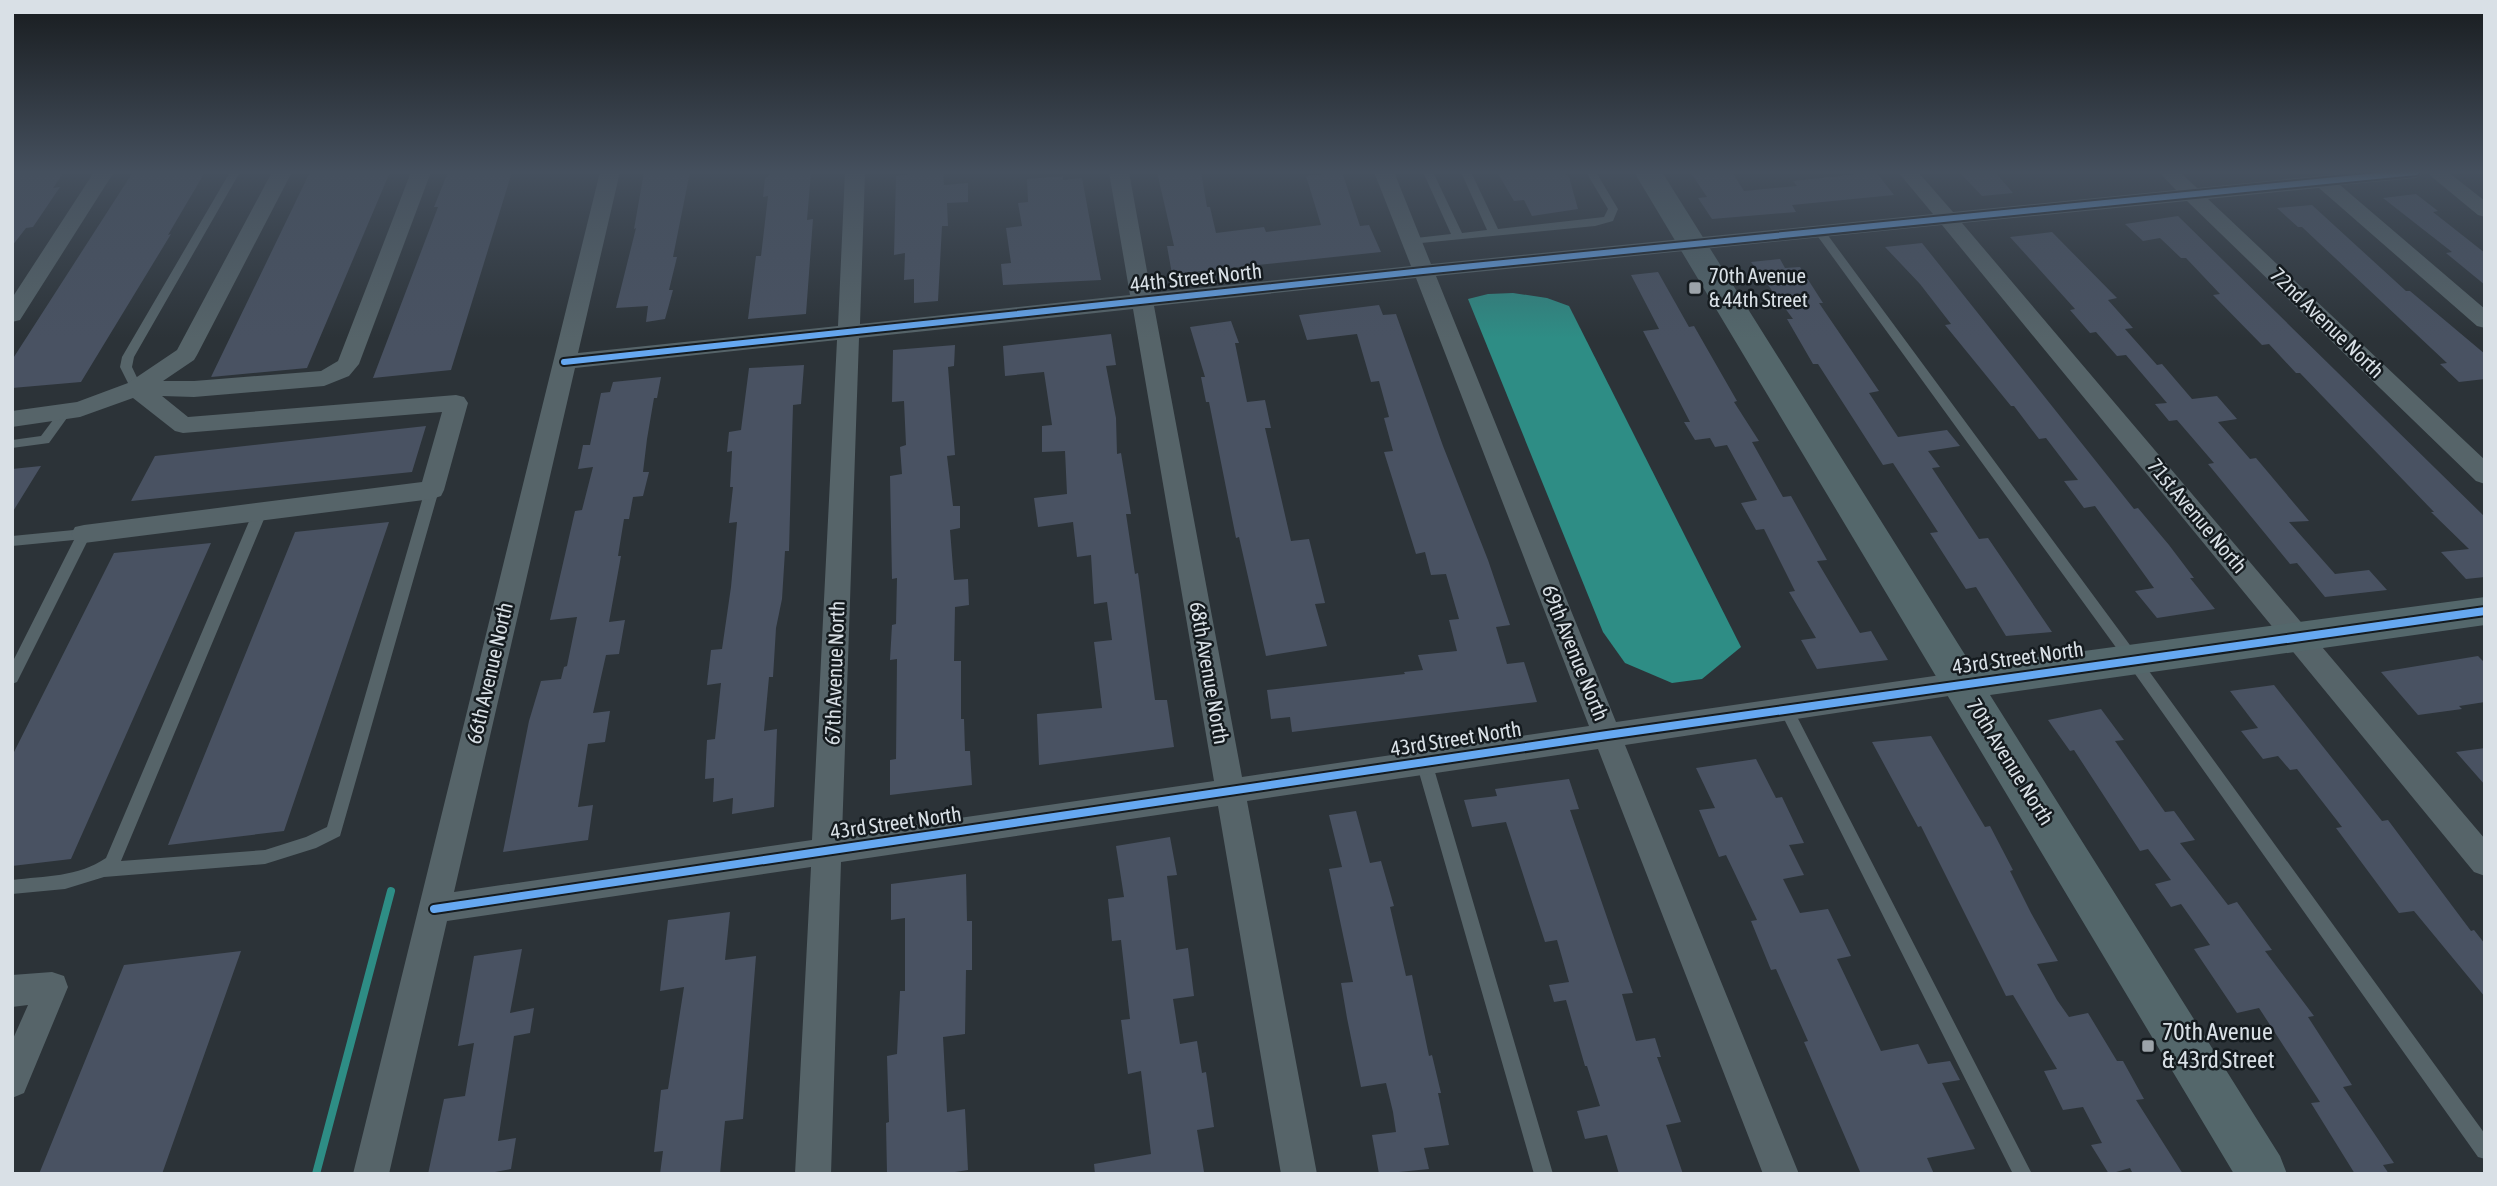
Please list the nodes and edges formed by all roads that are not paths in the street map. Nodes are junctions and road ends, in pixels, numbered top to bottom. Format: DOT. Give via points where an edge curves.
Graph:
graph roads {
  1 [pos="68,227"];
  2 [pos="202,227"];
  3 [pos="253,227"];
  4 [pos="400,227"];
  5 [pos="597,227"];
  6 [pos="853,227"];
  7 [pos="1129,227"];
  8 [pos="1406,227"];
  9 [pos="1454,227"];
  10 [pos="1491,227"];
  11 [pos="1551,227"];
  12 [pos="1681,227"];
  13 [pos="1865,227"];
  14 [pos="1954,227"];
  15 [pos="2227,227"];
  16 [pos="2377,227"];
  17 [pos="1820,232"];
  18 [pos="1494,233"];
  19 [pos="1458,237"];
  20 [pos="1411,241"];
  21 [pos="1692,245"];
  22 [pos="1423,271"];
  23 [pos="1142,301"];
  24 [pos="12,315"];
  25 [pos="2485,321"];
  26 [pos="849,333"];
  27 [pos="564,362"];
  28 [pos="136,388"];
  29 [pos="66,411"];
  30 [pos="12,419"];
  31 [pos="12,444"];
  32 [pos="2485,475"];
  33 [pos="432,490"];
  34 [pos="260,512"];
  35 [pos="85,534"];
  36 [pos="12,541"];
  37 [pos="2485,611"];
  38 [pos="2299,637"];
  39 [pos="2133,660"];
  40 [pos="12,678"];
  41 [pos="1962,683"];
  42 [pos="1786,709"];
  43 [pos="1607,734"];
  44 [pos="1424,762"];
  45 [pos="1230,791"];
  46 [pos="829,850"];
  47 [pos="2485,862"];
  48 [pos="104,870"];
  49 [pos="12,887"];
  50 [pos="434,909"];
  51 [pos="12,991"];
  52 [pos="12,1081"];
  53 [pos="2485,1150"];
  54 [pos="371,1174"];
  55 [pos="813,1174"];
  56 [pos="1299,1174"];
  57 [pos="1544,1174"];
  58 [pos="1781,1174"];
  59 [pos="2023,1174"];
  60 [pos="2263,1174"];
  1 -- 24 [label="street"];
  2 -- 28 [label="lane" via="128,357 126,368"];
  3 -- 28 [label="street" via="186,355"];
  4 -- 28 [label="street" via="348,364 341,371 324,378 220,387"];
  5 -- 27 [label="street, 66th Avenue North"];
  6 -- 26 [label="street, 67th Avenue North"];
  7 -- 23 [label="street, 68th Avenue North"];
  8 -- 20 [label="street, 69th Avenue North"];
  9 -- 19 [label="lane"];
  10 -- 18 [label="lane"];
  11 -- 18 [label="lane"];
  12 -- 21 [label="street, 70th Avenue North"];
  13 -- 17 [label="street, 44th Street North"];
  14 -- 38 [label="street, 71st Avenue North"];
  15 -- 32 [label="street, 72nd Avenue North"];
  16 -- 25 [label="street"];
  17 -- 21 [label="street, 44th Street North"];
  17 -- 39 [label="lane"];
  18 -- 19 [label="lane"];
  19 -- 20 [label="lane"];
  20 -- 22 [label="street, 69th Avenue North"];
  21 -- 22 [label="street, 44th Street North"];
  21 -- 41 [label="street, 70th Avenue North"];
  22 -- 23 [label="street, 44th Street North"];
  22 -- 43 [label="street, 69th Avenue North"];
  23 -- 26 [label="street, 44th Street North"];
  23 -- 45 [label="street, 68th Avenue North"];
  26 -- 27 [label="street, 44th Street North"];
  26 -- 46 [label="street, 67th Avenue North"];
  27 -- 50 [label="street, 66th Avenue North"];
  28 -- 29 [label="street"];
  28 -- 33 [label="street" via="183,425 456,403"];
  29 -- 30 [label="street"];
  29 -- 31 [label="lane" via="45,440"];
  33 -- 34 [label="street"];
  33 -- 48 [label="lane" via="334,831 265,857"];
  34 -- 35 [label="street"];
  34 -- 48 [label="lane" via="112,863"];
  35 -- 36 [label="lane"];
  35 -- 40 [label="lane"];
  37 -- 38 [label="street, 43rd Street North"];
  38 -- 39 [label="street, 43rd Street North"];
  38 -- 47 [label="street, 71st Avenue North"];
  39 -- 41 [label="street, 43rd Street North"];
  39 -- 53 [label="lane"];
  41 -- 42 [label="street, 43rd Street North"];
  41 -- 60 [label="street, 70th Avenue North"];
  42 -- 43 [label="street, 43rd Street North"];
  42 -- 59 [label="lane"];
  43 -- 44 [label="street, 43rd Street North"];
  43 -- 58 [label="street, 69th Avenue North"];
  44 -- 45 [label="street, 43rd Street North"];
  44 -- 57 [label="lane"];
  45 -- 46 [label="street, 43rd Street North"];
  45 -- 56 [label="street, 68th Avenue North"];
  46 -- 50 [label="street, 43rd Street North"];
  46 -- 55 [label="street, 67th Avenue North"];
  48 -- 49 [label="lane" via="82,879"];
  50 -- 54 [label="street, 66th Avenue North"];
  51 -- 52 [label="street" via="52,987"];
}
